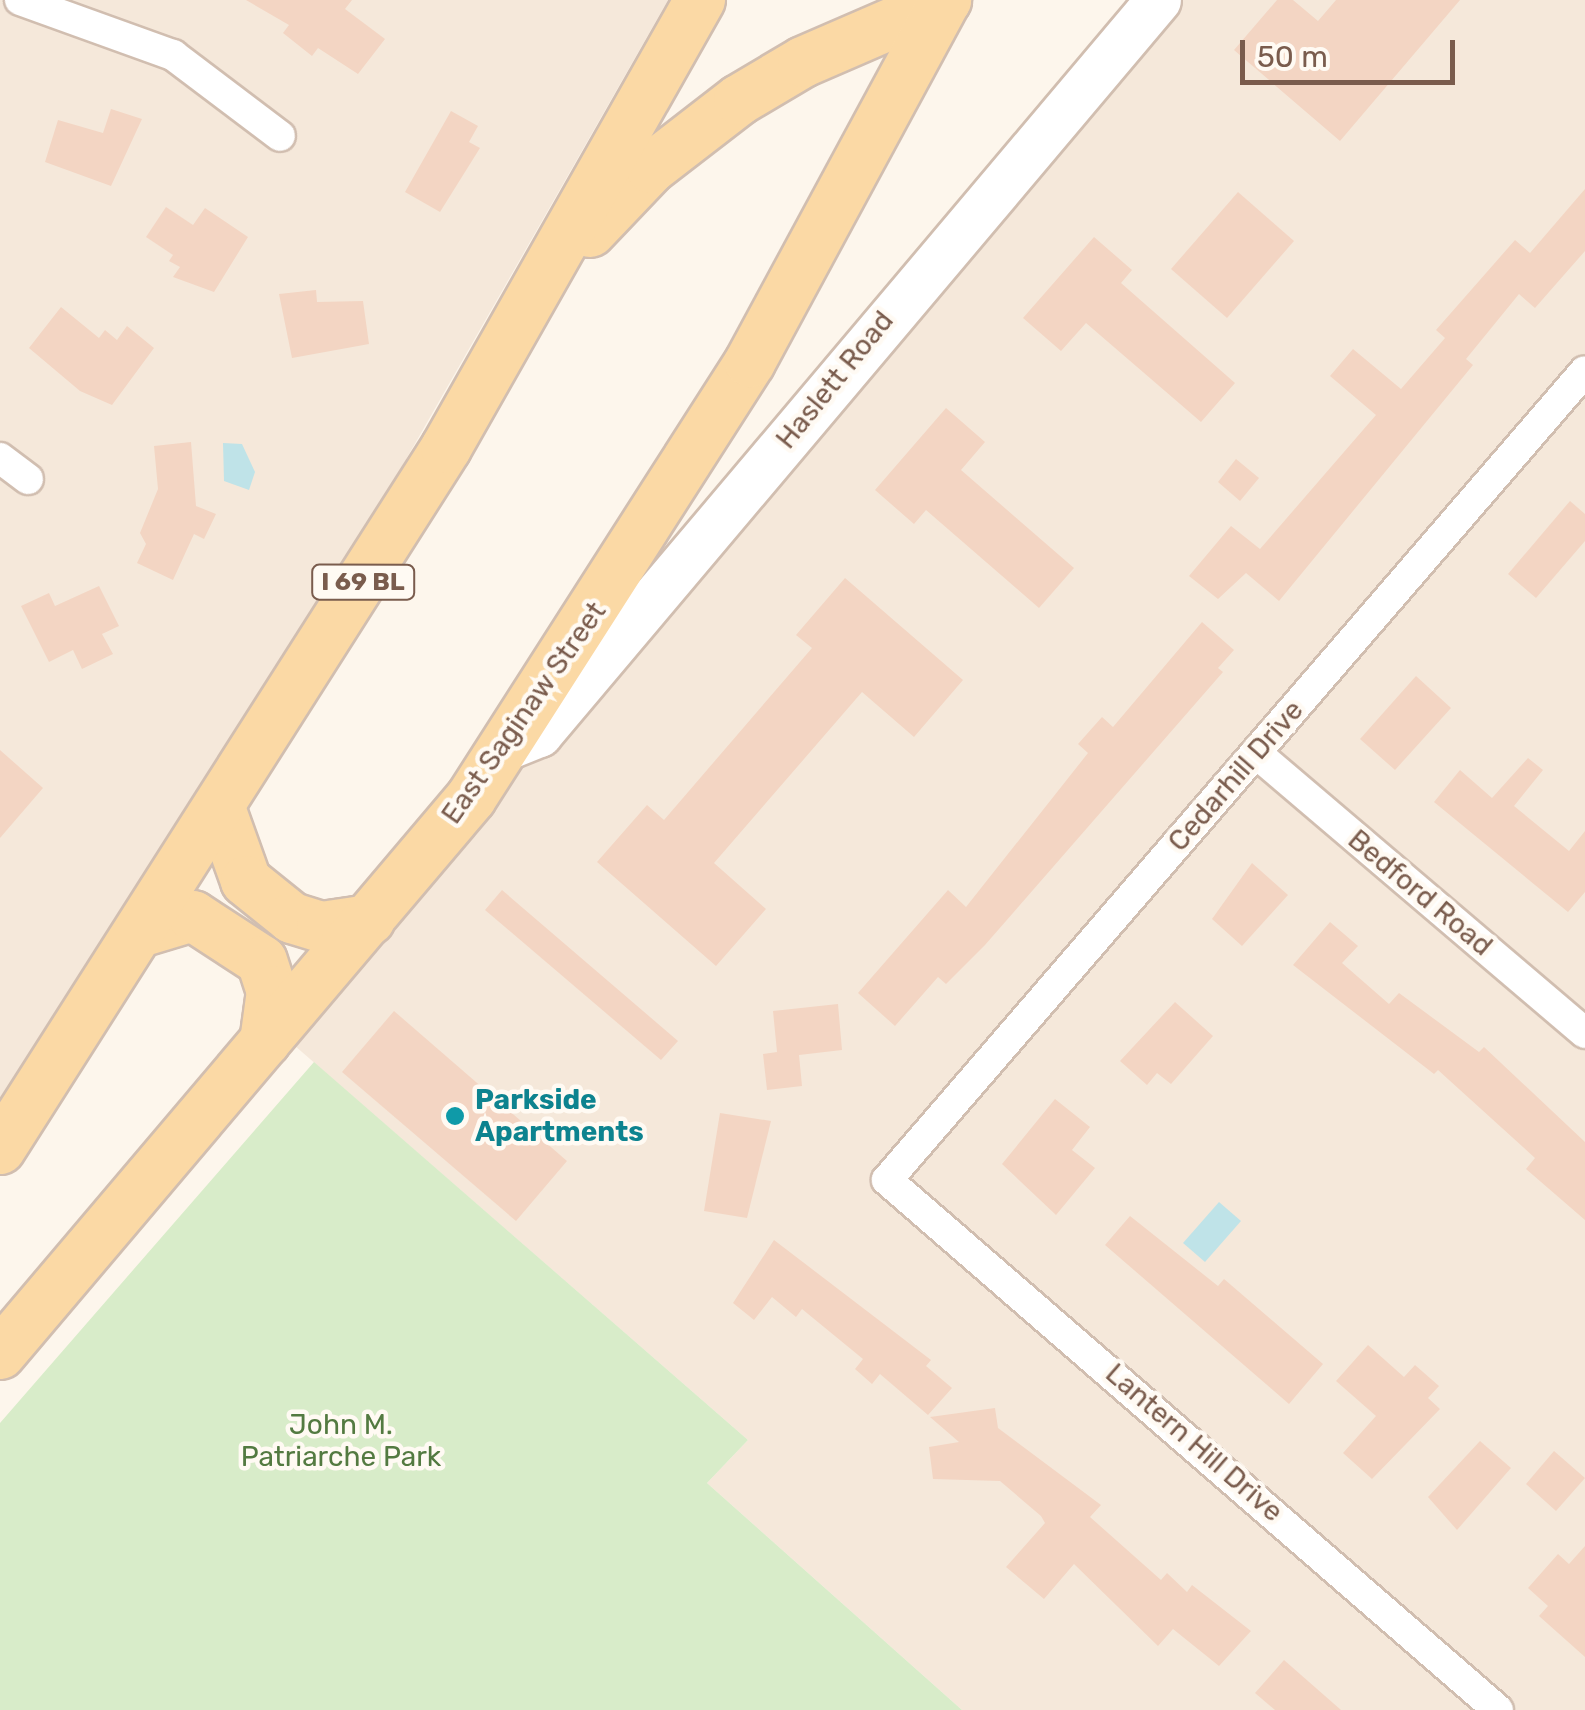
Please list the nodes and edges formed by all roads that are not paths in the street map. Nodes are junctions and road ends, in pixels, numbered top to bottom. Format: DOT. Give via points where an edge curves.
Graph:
graph roads {
  1 [pos="20,0"];
  2 [pos="700,0"];
  3 [pos="946,0"];
  4 [pos="1158,0"];
  5 [pos="280,136"];
  6 [pos="520,322"];
  7 [pos="1585,372"];
  8 [pos="1574,404"];
  9 [pos="0,458"];
  10 [pos="28,479"];
  11 [pos="504,748"];
  12 [pos="1256,753"];
  13 [pos="221,812"];
  14 [pos="370,920"];
  15 [pos="144,931"];
  16 [pos="1585,1033"];
  17 [pos="265,1042"];
  18 [pos="0,1149"];
  19 [pos="887,1180"];
  20 [pos="0,1354"];
  21 [pos="1498,1710"];
  1 -- 5 [label="street" via="174,55"];
  2 -- 6 [label="main road, I 69 BL"];
  3 -- 6 [label="main road" via="803,62 690,134 587,235"];
  3 -- 11 [label="main road, East Saginaw Street" via="750,362"];
  4 -- 11 [label="main road, Haslett Road" via="540,734"];
  6 -- 13 [label="main road, I 69 BL"];
  7 -- 8 [label="street, Cedarhill Drive"];
  8 -- 12 [label="street, Cedarhill Drive"];
  9 -- 10 [label="street"];
  11 -- 14 [label="main road, East Saginaw Street"];
  12 -- 16 [label="street, Bedford Road"];
  12 -- 19 [label="street, Cedarhill Drive"];
  13 -- 14 [label="main road" via="246,881 292,918 322,927"];
  13 -- 15 [label="main road, I 69 BL"];
  14 -- 17 [label="main road, East Saginaw Street"];
  15 -- 17 [label="main road" via="193,916 228,932 262,961 272,990"];
  15 -- 18 [label="main road, I 69 BL"];
  17 -- 20 [label="main road, East Saginaw Street"];
  19 -- 21 [label="street, Lantern Hill Drive"];
}
